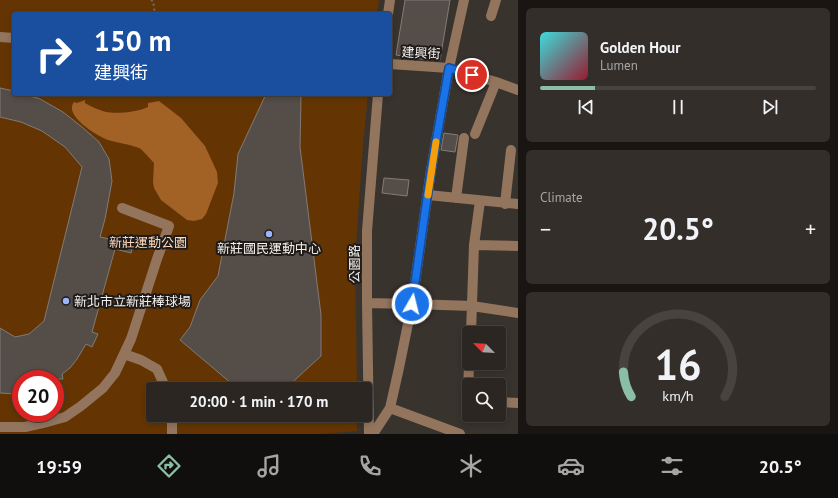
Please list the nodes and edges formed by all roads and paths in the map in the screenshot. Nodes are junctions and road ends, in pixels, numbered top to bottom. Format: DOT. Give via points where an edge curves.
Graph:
graph roads {
  1 [pos="151,0"];
  2 [pos="390,0"];
  3 [pos="464,0"];
  4 [pos="496,0"];
  5 [pos="155,12"];
  6 [pos="388,12"];
  7 [pos="491,16"];
  8 [pos="0,38"];
  9 [pos="12,38"];
  10 [pos="392,64"];
  11 [pos="449,68"];
  12 [pos="496,82"];
  13 [pos="518,90"];
  14 [pos="378,96"];
  15 [pos="475,134"];
  16 [pos="464,138"];
  17 [pos="512,150"];
  18 [pos="428,195"];
  19 [pos="456,198"];
  20 [pos="480,200"];
  21 [pos="505,204"];
  22 [pos="518,204"];
  23 [pos="122,208"];
  24 [pos="474,245"];
  25 [pos="518,246"];
  26 [pos="366,303"];
  27 [pos="412,304"];
  28 [pos="472,306"];
  29 [pos="518,313"];
  30 [pos="471,326"];
  31 [pos="124,354"];
  32 [pos="163,382"];
  33 [pos="506,402"];
  34 [pos="518,403"];
  35 [pos="390,408"];
  36 [pos="172,422"];
  37 [pos="0,427"];
  38 [pos="172,434"];
  39 [pos="369,434"];
  40 [pos="374,434"];
  41 [pos="460,434"];
  1 -- 5 [label="path"];
  2 -- 6 [label="street"];
  3 -- 11 [label="street"];
  4 -- 7 [label="street"];
  8 -- 9 [label="street"];
  10 -- 11 [label="street, 建興街"];
  11 -- 12 [label="street, 建興街"];
  11 -- 18 [label="street"];
  12 -- 13 [label="street, 建興街"];
  12 -- 15 [label="street"];
  14 -- 26 [label="street, 公園路" via="366,231"];
  16 -- 19 [label="street"];
  17 -- 21 [label="street"];
  18 -- 19 [label="street"];
  18 -- 27 [label="street"];
  19 -- 20 [label="street"];
  20 -- 21 [label="street"];
  20 -- 24 [label="street"];
  21 -- 22 [label="street"];
  23 -- 31 [label="street" via="169,226"];
  24 -- 25 [label="street"];
  24 -- 28 [label="street"];
  26 -- 27 [label="street"];
  26 -- 39 [label="street, 公園路"];
  27 -- 28 [label="street"];
  27 -- 35 [label="street"];
  28 -- 29 [label="street"];
  28 -- 30 [label="street"];
  31 -- 32 [label="street" via="157,369"];
  31 -- 37 [label="street" via="115,373 103,388 65,416 25,427"];
  33 -- 34 [label="street"];
  35 -- 40 [label="street"];
  35 -- 41 [label="street"];
  36 -- 38 [label="street"];
}
